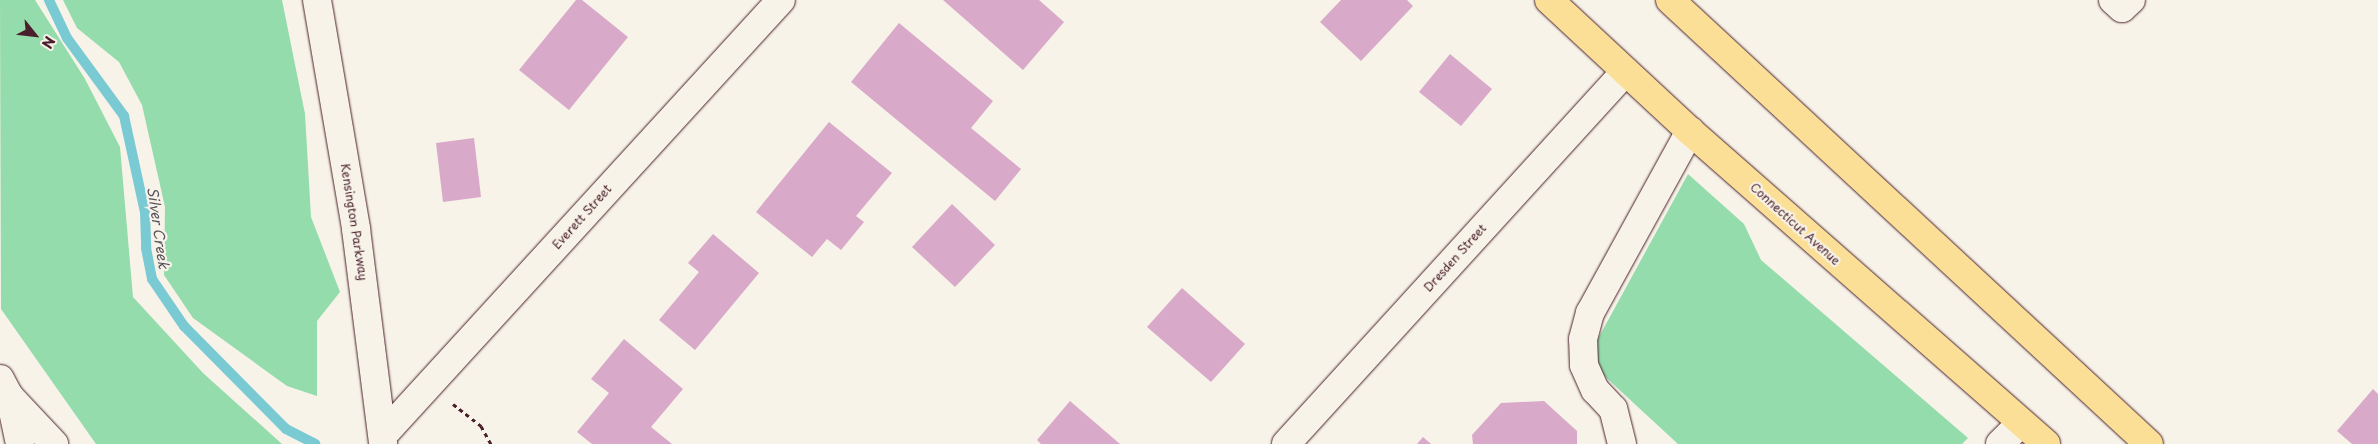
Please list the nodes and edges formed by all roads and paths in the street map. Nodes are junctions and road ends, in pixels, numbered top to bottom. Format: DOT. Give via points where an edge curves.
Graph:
graph roads {
  1 [pos="317,0"];
  2 [pos="781,0"];
  3 [pos="1549,0"];
  4 [pos="1670,0"];
  5 [pos="2113,0"];
  6 [pos="2130,0"];
  7 [pos="1625,72"];
  8 [pos="1690,131"];
  9 [pos="429,385"];
  10 [pos="3,390"];
  11 [pos="2020,424"];
  12 [pos="383,439"];
  13 [pos="20,444"];
  14 [pos="54,444"];
  15 [pos="491,444"];
  16 [pos="1286,444"];
  17 [pos="1622,444"];
  18 [pos="2000,444"];
  19 [pos="2046,444"];
  20 [pos="2150,444"];
  1 -- 12 [label="street, Kensington Parkway" via="356,229"];
  2 -- 9 [label="street, Everett Street"];
  3 -- 7 [label="main road, Connecticut Avenue"];
  4 -- 20 [label="main road"];
  5 -- 6 [label="street" via="2122,8"];
  7 -- 8 [label="main road, Connecticut Avenue"];
  7 -- 16 [label="street, Dresden Street"];
  8 -- 11 [label="main road, Connecticut Avenue"];
  8 -- 17 [label="street" via="1590,313 1582,339 1584,365 1595,390 1613,409"];
  9 -- 12 [label="street, Everett Street"];
  9 -- 15 [label="path" via="481,426"];
  10 -- 13 [label="street"];
  10 -- 14 [label="street"];
  11 -- 18 [label="street"];
  11 -- 19 [label="main road, Connecticut Avenue"];
}
